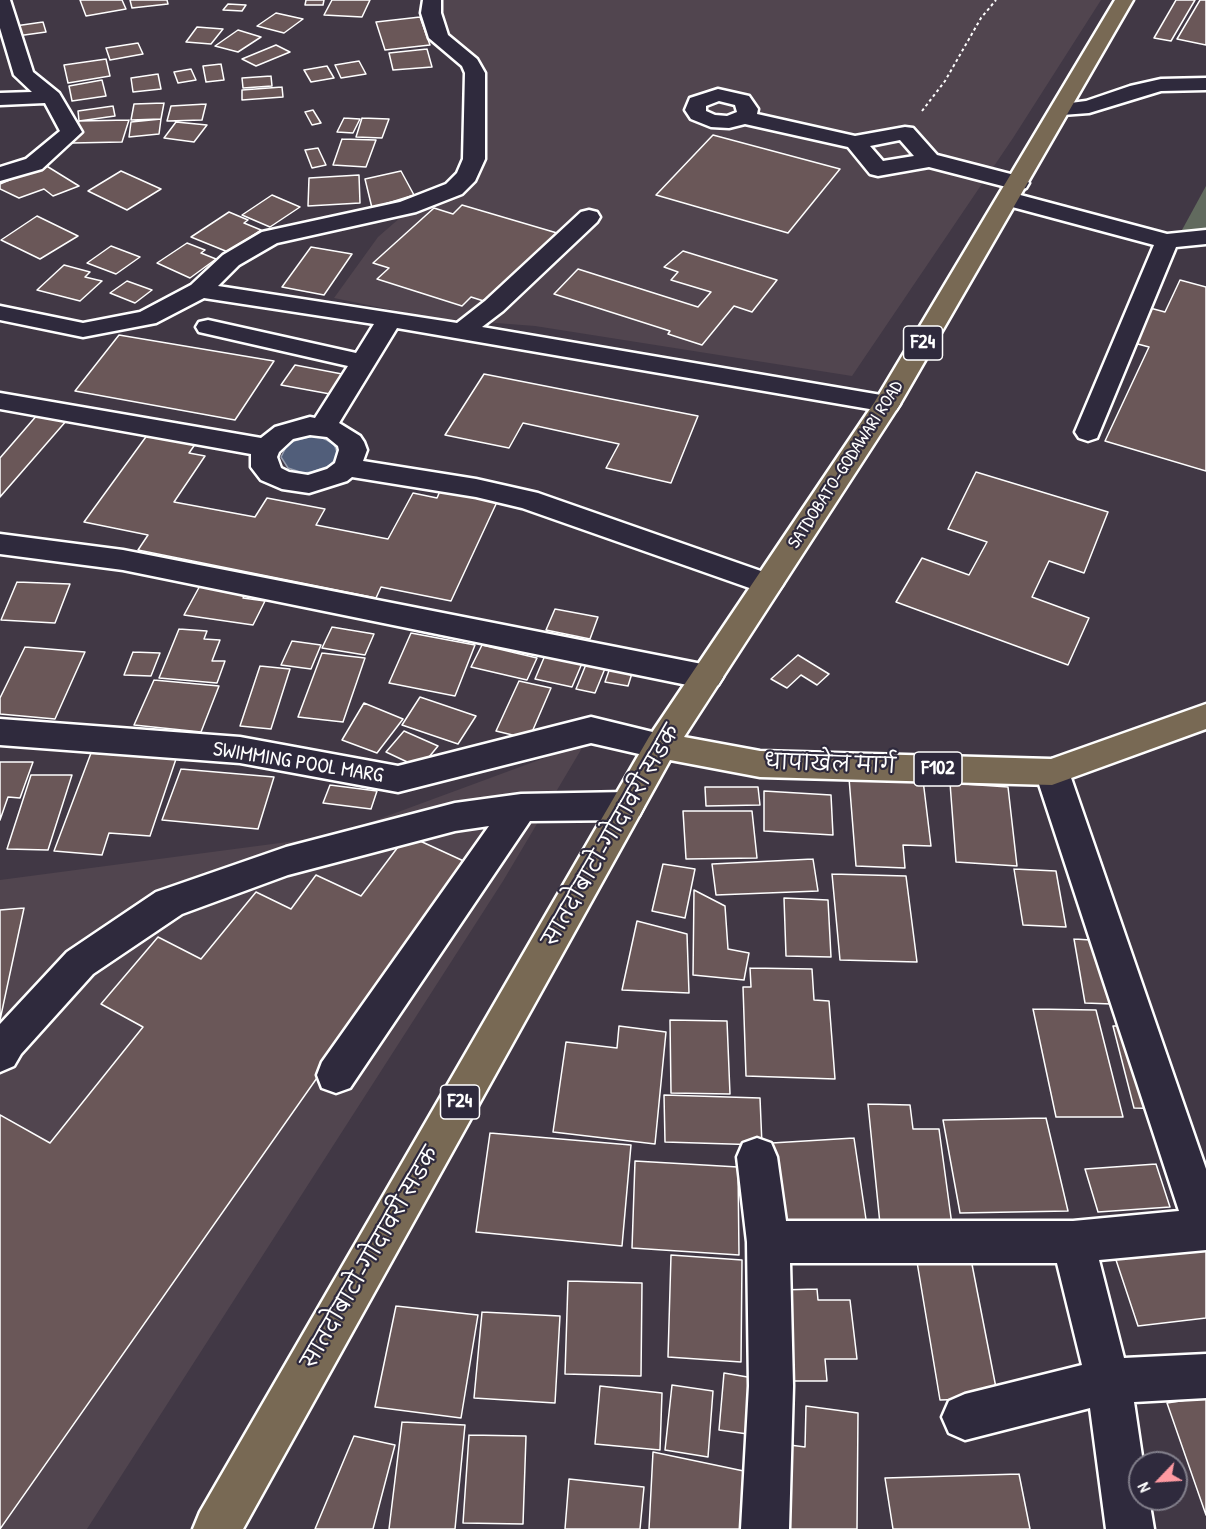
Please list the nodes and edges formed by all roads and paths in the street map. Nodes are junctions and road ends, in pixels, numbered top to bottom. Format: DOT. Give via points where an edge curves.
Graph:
graph roads {
  1 [pos="24,0"];
  2 [pos="432,0"];
  3 [pos="996,0"];
  4 [pos="1124,0"];
  5 [pos="3,2"];
  6 [pos="1206,84"];
  7 [pos="52,97"];
  8 [pos="0,99"];
  9 [pos="1062,109"];
  10 [pos="744,117"];
  11 [pos="905,133"];
  12 [pos="855,142"];
  13 [pos="929,160"];
  14 [pos="0,174"];
  15 [pos="1014,191"];
  16 [pos="589,218"];
  17 [pos="1206,237"];
  18 [pos="1167,241"];
  19 [pos="200,290"];
  20 [pos="0,313"];
  21 [pos="390,319"];
  22 [pos="208,327"];
  23 [pos="462,331"];
  24 [pos="363,362"];
  25 [pos="0,401"];
  26 [pos="887,404"];
  27 [pos="323,427"];
  28 [pos="1088,432"];
  29 [pos="267,448"];
  30 [pos="346,467"];
  31 [pos="0,544"];
  32 [pos="768,584"];
  33 [pos="707,677"];
  34 [pos="1206,716"];
  35 [pos="0,732"];
  36 [pos="661,746"];
  37 [pos="1052,772"];
  38 [pos="627,806"];
  39 [pos="521,808"];
  40 [pos="0,1054"];
  41 [pos="336,1075"];
  42 [pos="757,1156"];
  43 [pos="1206,1229"];
  44 [pos="768,1242"];
  45 [pos="1073,1242"];
  46 [pos="1206,1376"];
  47 [pos="1108,1381"];
  48 [pos="965,1417"];
  49 [pos="217,1529"];
  50 [pos="765,1529"];
  51 [pos="1130,1529"];
  1 -- 5 [label="street"];
  2 -- 19 [label="street" via="439,38 470,63 475,73 474,159 467,176 454,189 408,207 270,237 231,260"];
  3 -- 11 [label="path" via="981,18 945,81"];
  4 -- 9 [label="main road, SATDOBATO-GODAWARI ROAD / F24"];
  5 -- 7 [label="street" via="24,75"];
  6 -- 9 [label="street" via="1153,87 1089,106"];
  7 -- 8 [label="street"];
  7 -- 14 [label="street" via="70,132 34,164"];
  9 -- 15 [label="main road, SATDOBATO-GODAWARI ROAD / F24"];
  10 -- 12 [label="street"];
  11 -- 12 [label="street"];
  11 -- 13 [label="street"];
  12 -- 13 [label="street" via="879,169"];
  13 -- 15 [label="street"];
  15 -- 18 [label="street"];
  15 -- 26 [label="main road, SATDOBATO-GODAWARI ROAD / F24"];
  16 -- 23 [label="street"];
  17 -- 18 [label="street"];
  18 -- 28 [label="street"];
  19 -- 20 [label="street" via="147,318 83,330"];
  19 -- 21 [label="street"];
  21 -- 23 [label="street"];
  21 -- 24 [label="street"];
  22 -- 24 [label="street"];
  23 -- 26 [label="street"];
  24 -- 27 [label="street"];
  25 -- 29 [label="street"];
  26 -- 32 [label="main road, SATDOBATO-GODAWARI ROAD / F24"];
  27 -- 29 [label="street" via="284,433"];
  27 -- 30 [label="street" via="335,430 350,442 353,450"];
  29 -- 30 [label="street" via="265,466 271,474 295,484 324,481"];
  30 -- 32 [label="street" via="528,500"];
  31 -- 33 [label="street" via="123,560"];
  32 -- 33 [label="main road, SATDOBATO-GODAWARI ROAD / F24"];
  33 -- 36 [label="main road, सातदोबाटो-गोदावरी सडक / F24"];
  34 -- 37 [label="main road, धापाखेल मार्ग / F102"];
  35 -- 36 [label="street, SWIMMING POOL MARG" via="240,750 398,779 591,730"];
  36 -- 37 [label="main road, धापाखेल मार्ग / F102" via="760,764"];
  36 -- 38 [label="main road, सातदोबाटो-गोदावरी सडक / F24"];
  37 -- 43 [label="street"];
  38 -- 39 [label="street"];
  38 -- 49 [label="main road, सातदोबाटो-गोदावरी सडक / F24"];
  39 -- 40 [label="street" via="456,817 286,861 169,903 80,963"];
  39 -- 41 [label="street"];
  42 -- 44 [label="street"];
  43 -- 45 [label="street"];
  44 -- 45 [label="street"];
  44 -- 50 [label="street" via="771,1386"];
  45 -- 47 [label="street"];
  46 -- 47 [label="street"];
  47 -- 48 [label="street"];
  47 -- 51 [label="street"];
}
